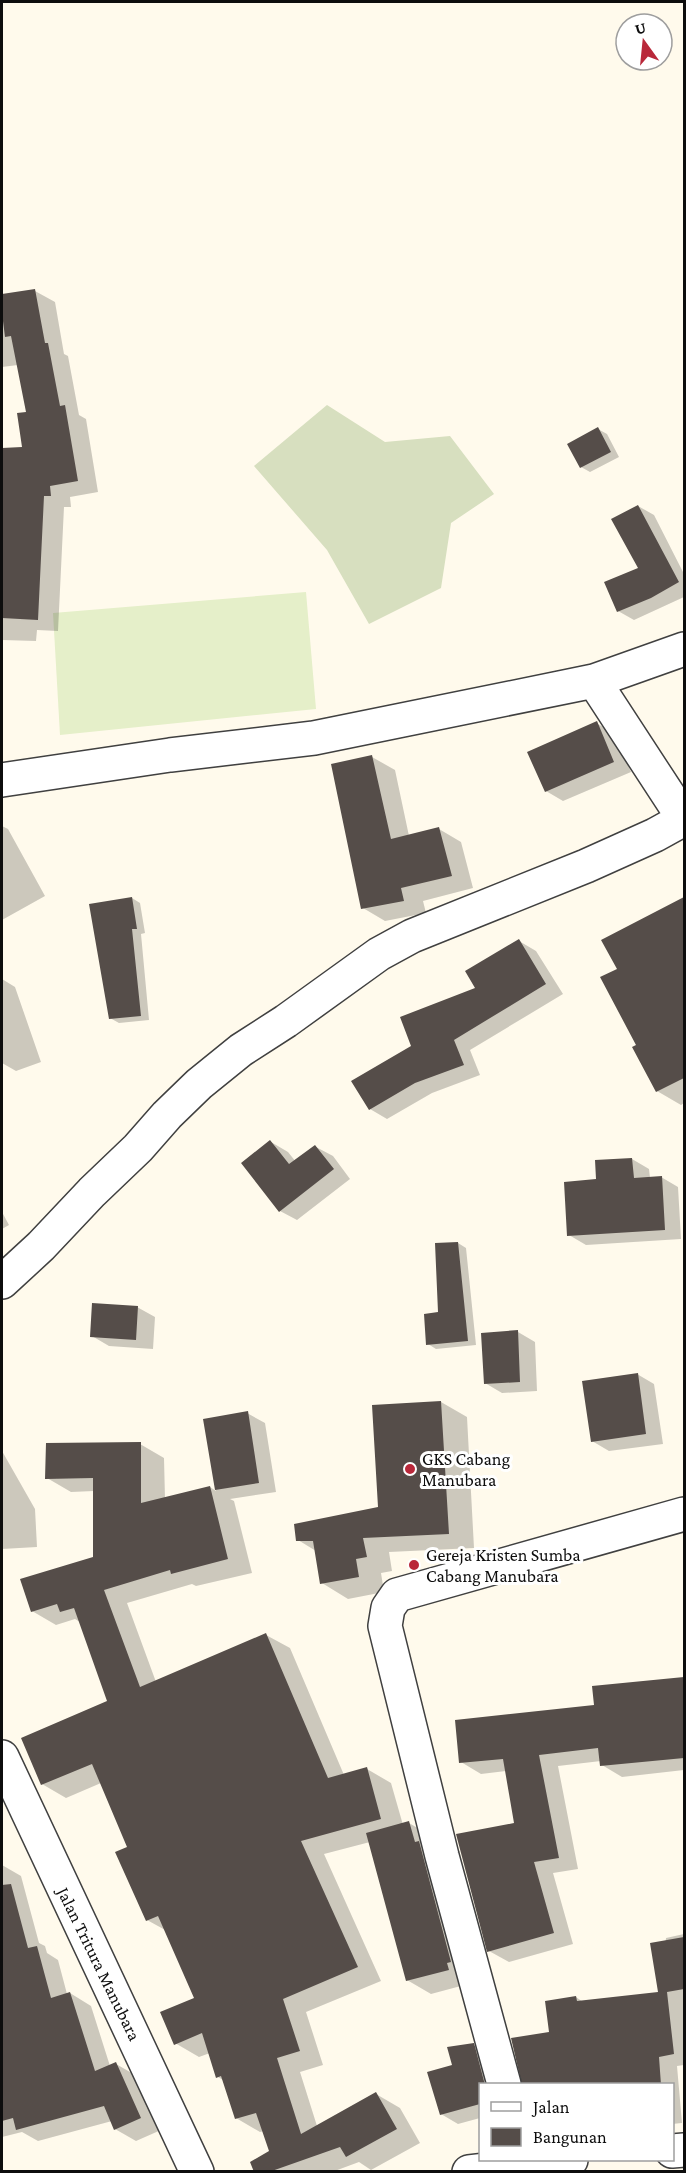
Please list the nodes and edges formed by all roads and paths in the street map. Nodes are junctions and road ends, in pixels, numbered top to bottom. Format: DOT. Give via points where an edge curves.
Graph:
graph roads {
  1 [pos="684,649"];
  2 [pos="594,681"];
  3 [pos="2,780"];
  4 [pos="684,819"];
  5 [pos="2,1282"];
  6 [pos="684,1514"];
  7 [pos="2,1757"];
  8 [pos="503,2083"];
  9 [pos="548,2161"];
  10 [pos="524,2162"];
  11 [pos="197,2172"];
  12 [pos="469,2172"];
  1 -- 2 [label="street"];
  2 -- 3 [label="street" via="314,738"];
  2 -- 4 [label="street"];
  4 -- 5 [label="street" via="585,866 412,936 379,954 199,1084"];
  6 -- 8 [label="street" via="397,1595 388,1608 385,1626"];
  7 -- 11 [label="street, Jalan Tritura Manubara"];
  9 -- 10 [label="street"];
  10 -- 12 [label="street"];
}
